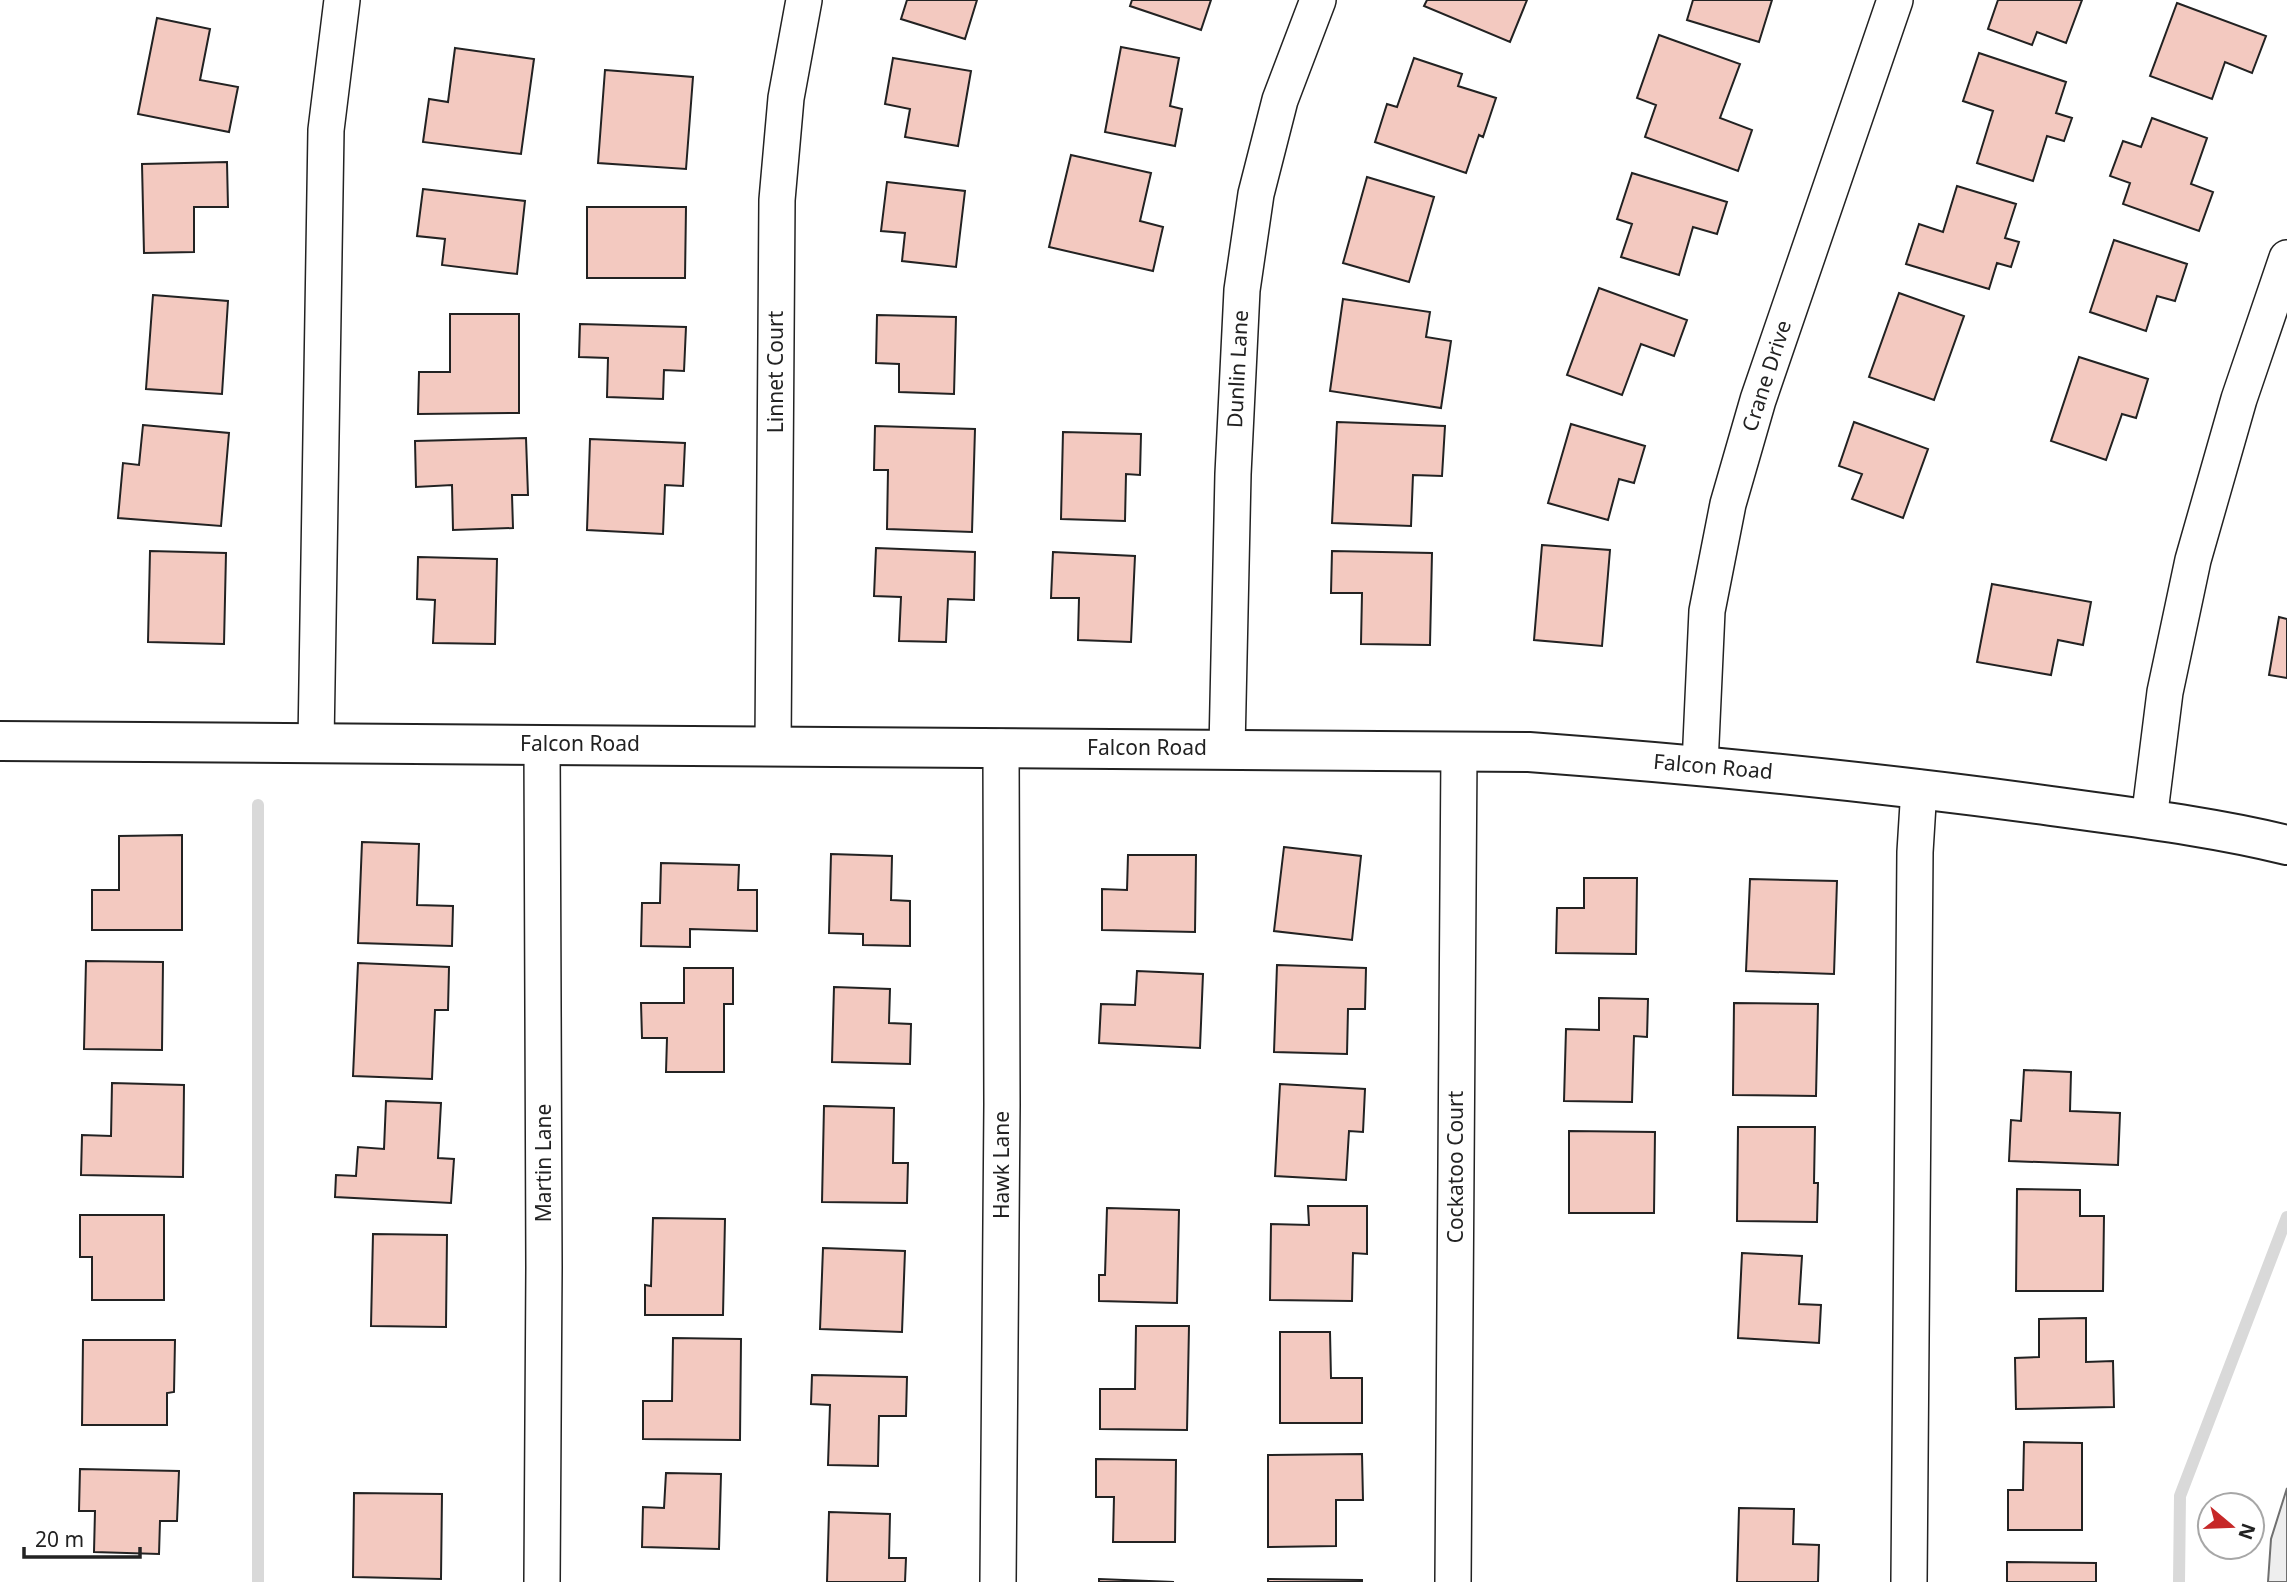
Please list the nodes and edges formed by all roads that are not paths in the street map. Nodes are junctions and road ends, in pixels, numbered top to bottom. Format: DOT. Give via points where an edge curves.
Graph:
graph roads {
  1 [pos="342,0"];
  2 [pos="804,0"];
  3 [pos="1318,0"];
  4 [pos="1895,0"];
  5 [pos="2287,258"];
  6 [pos="0,741"];
  7 [pos="316,743"];
  8 [pos="542,744"];
  9 [pos="773,746"];
  10 [pos="1001,747"];
  11 [pos="1227,749"];
  12 [pos="1459,751"];
  13 [pos="1700,765"];
  14 [pos="1919,788"];
  15 [pos="2149,820"];
  16 [pos="2287,845"];
  17 [pos="542,1582"];
  18 [pos="999,1582"];
  19 [pos="1453,1582"];
  20 [pos="1909,1582"];
  1 -- 7 [label="street" via="326,130"];
  2 -- 9 [label="street, Linnet Court" via="786,98 777,200"];
  3 -- 11 [label="street, Dunlin Lane" via="1280,100 1256,194 1242,290"];
  4 -- 13 [label="street, Crane Drive" via="1758,400 1728,504 1707,611"];
  5 -- 15 [label="street" via="2239,398 2193,560 2165,692"];
  6 -- 7 [label="street, Falcon Road"];
  7 -- 8 [label="street, Falcon Road"];
  8 -- 9 [label="street, Falcon Road"];
  8 -- 17 [label="street, Martin Lane"];
  9 -- 10 [label="street, Falcon Road"];
  10 -- 11 [label="street, Falcon Road"];
  10 -- 18 [label="street, Hawk Lane"];
  11 -- 12 [label="street, Falcon Road"];
  12 -- 13 [label="street, Falcon Road"];
  12 -- 19 [label="street, Cockatoo Court"];
  13 -- 14 [label="street, Falcon Road"];
  14 -- 15 [label="street, Falcon Road"];
  14 -- 20 [label="street"];
  15 -- 16 [label="street, Falcon Road"];
}
